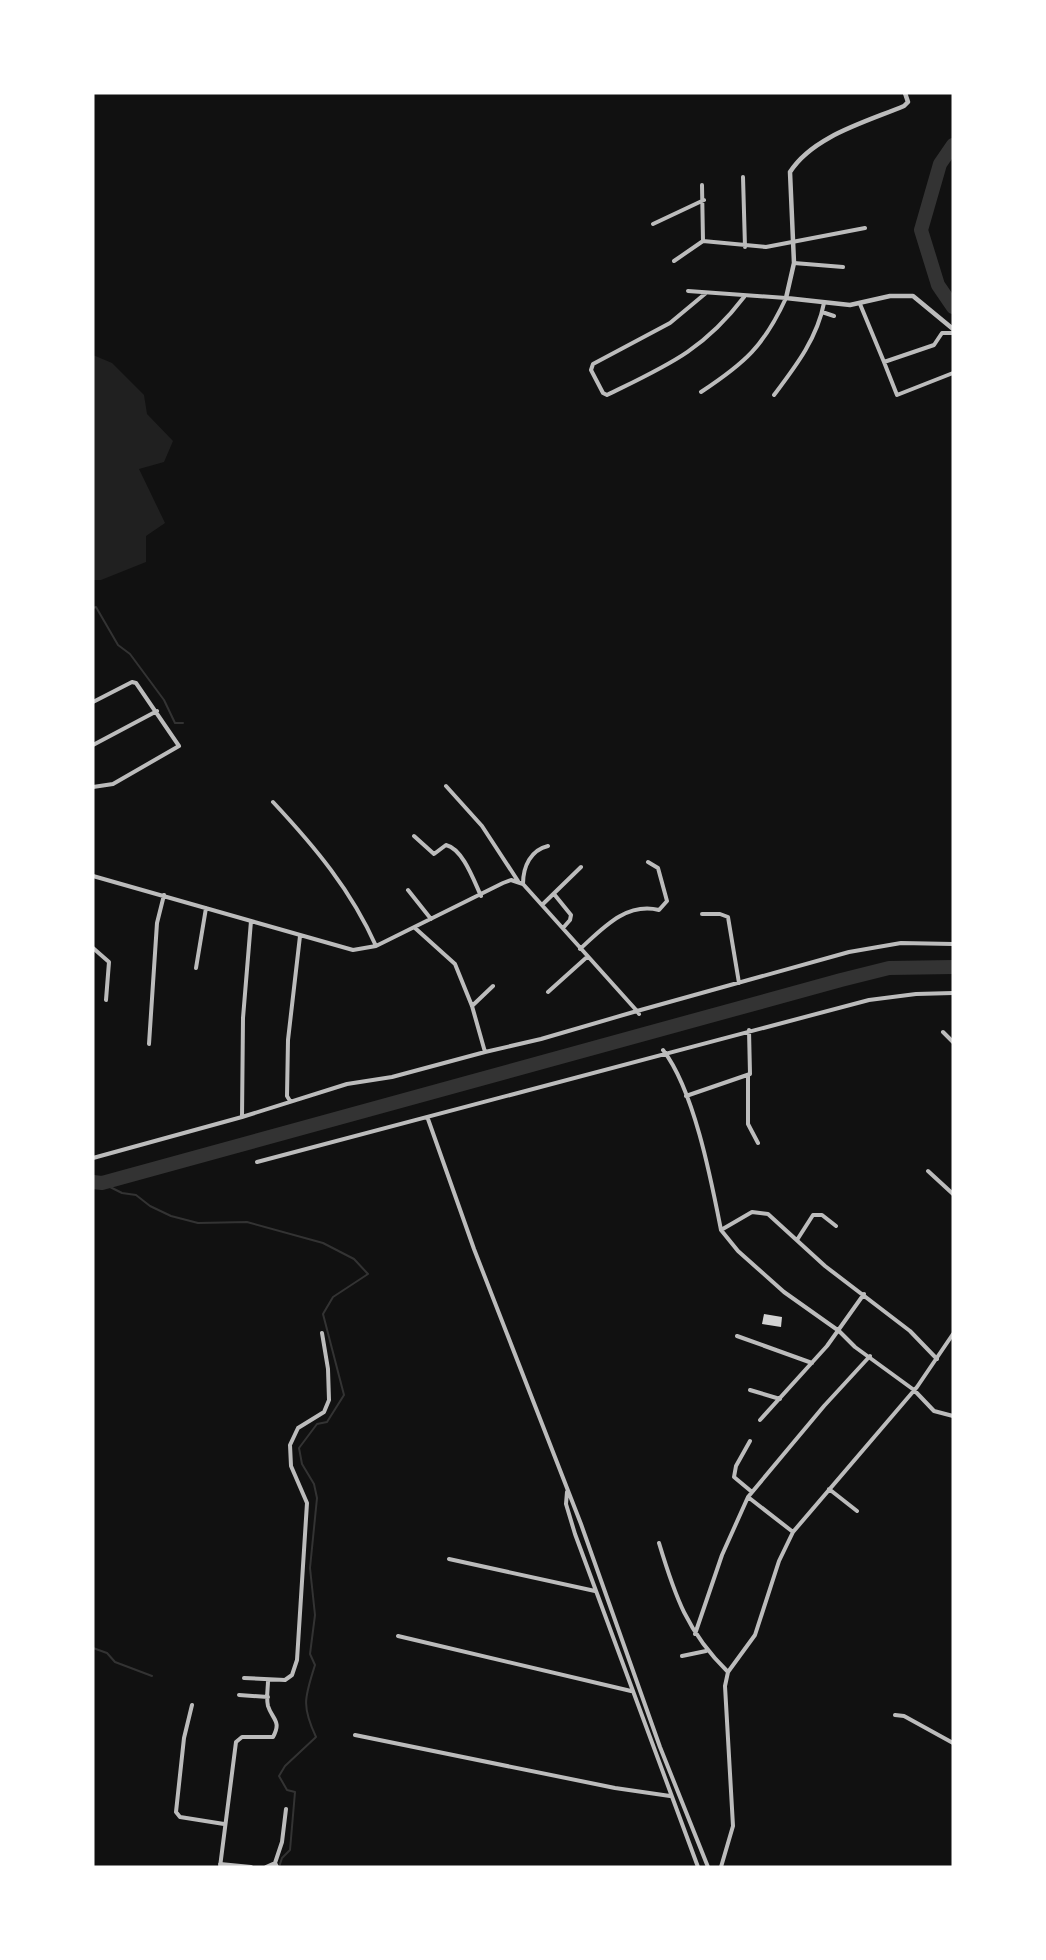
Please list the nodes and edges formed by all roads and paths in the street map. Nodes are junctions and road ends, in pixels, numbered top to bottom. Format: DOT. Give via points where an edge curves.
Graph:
graph roads {
  1 [pos="905,93"];
  2 [pos="743,177"];
  3 [pos="702,185"];
  4 [pos="704,200"];
  5 [pos="653,224"];
  6 [pos="865,228"];
  7 [pos="703,241"];
  8 [pos="794,243"];
  9 [pos="745,247"];
  10 [pos="674,261"];
  11 [pos="794,263"];
  12 [pos="843,267"];
  13 [pos="688,291"];
  14 [pos="706,292"];
  15 [pos="744,297"];
  16 [pos="786,298"];
  17 [pos="824,303"];
  18 [pos="860,304"];
  19 [pos="822,312"];
  20 [pos="834,316"];
  21 [pos="953,331"];
  22 [pos="884,362"];
  23 [pos="953,373"];
  24 [pos="701,392"];
  25 [pos="774,395"];
  26 [pos="93,702"];
  27 [pos="157,711"];
  28 [pos="93,745"];
  29 [pos="446,786"];
  30 [pos="93,787"];
  31 [pos="273,802"];
  32 [pos="414,836"];
  33 [pos="548,846"];
  34 [pos="648,862"];
  35 [pos="581,867"];
  36 [pos="93,876"];
  37 [pos="518,881"];
  38 [pos="523,884"];
  39 [pos="408,890"];
  40 [pos="554,894"];
  41 [pos="164,895"];
  42 [pos="481,896"];
  43 [pos="543,904"];
  44 [pos="206,908"];
  45 [pos="702,914"];
  46 [pos="431,919"];
  47 [pos="252,921"];
  48 [pos="415,928"];
  49 [pos="563,928"];
  50 [pos="300,936"];
  51 [pos="953,944"];
  52 [pos="376,946"];
  53 [pos="93,948"];
  54 [pos="580,949"];
  55 [pos="587,957"];
  56 [pos="196,968"];
  57 [pos="739,983"];
  58 [pos="493,986"];
  59 [pos="548,992"];
  60 [pos="953,993"];
  61 [pos="106,1000"];
  62 [pos="472,1006"];
  63 [pos="638,1012"];
  64 [pos="749,1030"];
  65 [pos="943,1032"];
  66 [pos="953,1042"];
  67 [pos="149,1044"];
  68 [pos="485,1052"];
  69 [pos="664,1052"];
  70 [pos="748,1076"];
  71 [pos="686,1096"];
  72 [pos="290,1101"];
  73 [pos="242,1117"];
  74 [pos="428,1119"];
  75 [pos="758,1143"];
  76 [pos="93,1158"];
  77 [pos="257,1162"];
  78 [pos="928,1171"];
  79 [pos="953,1194"];
  80 [pos="836,1226"];
  81 [pos="721,1230"];
  82 [pos="797,1240"];
  83 [pos="864,1294"];
  84 [pos="839,1330"];
  85 [pos="322,1333"];
  86 [pos="953,1334"];
  87 [pos="737,1336"];
  88 [pos="870,1356"];
  89 [pos="937,1359"];
  90 [pos="812,1363"];
  91 [pos="750,1390"];
  92 [pos="914,1390"];
  93 [pos="780,1399"];
  94 [pos="953,1416"];
  95 [pos="760,1420"];
  96 [pos="750,1441"];
  97 [pos="829,1489"];
  98 [pos="567,1492"];
  99 [pos="752,1492"];
  100 [pos="748,1497"];
  101 [pos="857,1511"];
  102 [pos="793,1532"];
  103 [pos="659,1543"];
  104 [pos="450,1560"];
  105 [pos="596,1591"];
  106 [pos="695,1634"];
  107 [pos="398,1636"];
  108 [pos="706,1651"];
  109 [pos="682,1656"];
  110 [pos="728,1672"];
  111 [pos="244,1678"];
  112 [pos="268,1681"];
  113 [pos="631,1692"];
  114 [pos="239,1695"];
  115 [pos="268,1696"];
  116 [pos="192,1705"];
  117 [pos="895,1715"];
  118 [pos="355,1735"];
  119 [pos="953,1743"];
  120 [pos="670,1796"];
  121 [pos="286,1809"];
  122 [pos="224,1824"];
  123 [pos="276,1865"];
  124 [pos="220,1866"];
  125 [pos="251,1867"];
  126 [pos="266,1867"];
  127 [pos="698,1867"];
  128 [pos="708,1867"];
  129 [pos="721,1867"];
  1 -- 8 [label="street" via="908,98 904,106 833,136 792,169 789,180"];
  2 -- 9 [label="street"];
  3 -- 4 [label="street"];
  4 -- 5 [label="street"];
  4 -- 7 [label="street"];
  6 -- 8 [label="street"];
  7 -- 9 [label="street"];
  7 -- 10 [label="street"];
  8 -- 9 [label="street"];
  8 -- 11 [label="street"];
  11 -- 12 [label="street"];
  11 -- 16 [label="street"];
  13 -- 14 [label="street"];
  14 -- 15 [label="street"];
  14 -- 15 [label="street" via="670,323 593,364 591,370 603,393 610,393 696,348 720,327"];
  15 -- 16 [label="street"];
  16 -- 17 [label="street"];
  16 -- 24 [label="street" via="772,327 746,360"];
  17 -- 18 [label="street"];
  17 -- 19 [label="street"];
  18 -- 21 [label="street" via="890,296 913,296"];
  18 -- 22 [label="street"];
  19 -- 20 [label="street"];
  19 -- 25 [label="street" via="796,367"];
  21 -- 22 [label="street" via="942,333 934,345"];
  22 -- 23 [label="street" via="897,395"];
  26 -- 27 [label="street" via="132,682 140,686"];
  27 -- 28 [label="street"];
  27 -- 30 [label="street" via="179,746 113,784"];
  29 -- 37 [label="street" via="482,826"];
  31 -- 52 [label="street" via="320,852"];
  32 -- 42 [label="street" via="434,854 446,845 451,846"];
  33 -- 38 [label="street" via="530,858"];
  34 -- 54 [label="street" via="658,868 667,901 659,910 644,906 624,914"];
  35 -- 40 [label="street"];
  36 -- 41 [label="street"];
  37 -- 38 [label="street"];
  37 -- 42 [label="street" via="511,880"];
  38 -- 43 [label="street"];
  39 -- 46 [label="street"];
  40 -- 43 [label="street"];
  40 -- 49 [label="street" via="571,915"];
  41 -- 44 [label="street"];
  41 -- 67 [label="street" via="157,922"];
  42 -- 46 [label="street"];
  43 -- 49 [label="street"];
  44 -- 47 [label="street"];
  44 -- 56 [label="street"];
  45 -- 57 [label="street" via="728,917"];
  46 -- 48 [label="street"];
  47 -- 50 [label="street"];
  47 -- 73 [label="street" via="243,1018"];
  48 -- 52 [label="street"];
  48 -- 62 [label="street" via="455,964"];
  49 -- 54 [label="street"];
  50 -- 52 [label="street" via="343,949"];
  50 -- 72 [label="street" via="288,1040"];
  51 -- 57 [label="street" via="880,945"];
  53 -- 61 [label="street" via="109,962"];
  54 -- 55 [label="street"];
  55 -- 59 [label="street"];
  55 -- 63 [label="street"];
  57 -- 63 [label="street"];
  58 -- 62 [label="street"];
  60 -- 64 [label="street" via="869,1000"];
  62 -- 68 [label="street"];
  63 -- 68 [label="street"];
  64 -- 69 [label="street"];
  64 -- 70 [label="street"];
  65 -- 66 [label="street"];
  68 -- 72 [label="street"];
  69 -- 71 [label="street"];
  69 -- 74 [label="street"];
  70 -- 71 [label="street"];
  70 -- 75 [label="street" via="748,1124"];
  71 -- 81 [label="street" via="699,1132"];
  72 -- 73 [label="street"];
  73 -- 76 [label="street"];
  74 -- 77 [label="street"];
  74 -- 98 [label="street"];
  78 -- 79 [label="street"];
  80 -- 82 [label="street" via="815,1214"];
  81 -- 82 [label="street" via="752,1212 762,1212"];
  81 -- 84 [label="street" via="770,1281"];
  82 -- 83 [label="street"];
  83 -- 84 [label="street"];
  83 -- 89 [label="street"];
  84 -- 88 [label="street"];
  84 -- 90 [label="street"];
  85 -- 112 [label="street" via="329,1400 324,1412 298,1428 290,1445 291,1466 307,1503 297,1660 288,1679"];
  86 -- 89 [label="street"];
  87 -- 90 [label="street"];
  88 -- 92 [label="street"];
  88 -- 99 [label="street"];
  89 -- 92 [label="street"];
  90 -- 93 [label="street"];
  91 -- 93 [label="street"];
  92 -- 94 [label="street" via="934,1411"];
  92 -- 97 [label="street"];
  93 -- 95 [label="street"];
  96 -- 99 [label="street" via="734,1477"];
  97 -- 101 [label="street"];
  97 -- 102 [label="street"];
  98 -- 105 [label="street" via="568,1512"];
  98 -- 128 [label="street"];
  99 -- 100 [label="street"];
  100 -- 102 [label="street"];
  100 -- 106 [label="street" via="722,1555"];
  102 -- 110 [label="street" via="755,1635"];
  103 -- 106 [label="street" via="675,1596"];
  104 -- 105 [label="street"];
  105 -- 113 [label="street"];
  106 -- 108 [label="street"];
  107 -- 113 [label="street"];
  108 -- 109 [label="street"];
  108 -- 110 [label="street"];
  110 -- 129 [label="street" via="725,1686 733,1826"];
  111 -- 112 [label="street"];
  112 -- 115 [label="street"];
  113 -- 120 [label="street"];
  114 -- 115 [label="street"];
  115 -- 122 [label="street" via="268,1706 276,1717 275,1735 242,1737 236,1742"];
  116 -- 122 [label="street" via="184,1738 176,1812"];
  117 -- 119 [label="street" via="904,1716"];
  118 -- 120 [label="street" via="586,1783"];
  120 -- 127 [label="street"];
  121 -- 123 [label="street"];
  122 -- 124 [label="street"];
  123 -- 126 [label="street"];
  124 -- 125 [label="street"];
}
